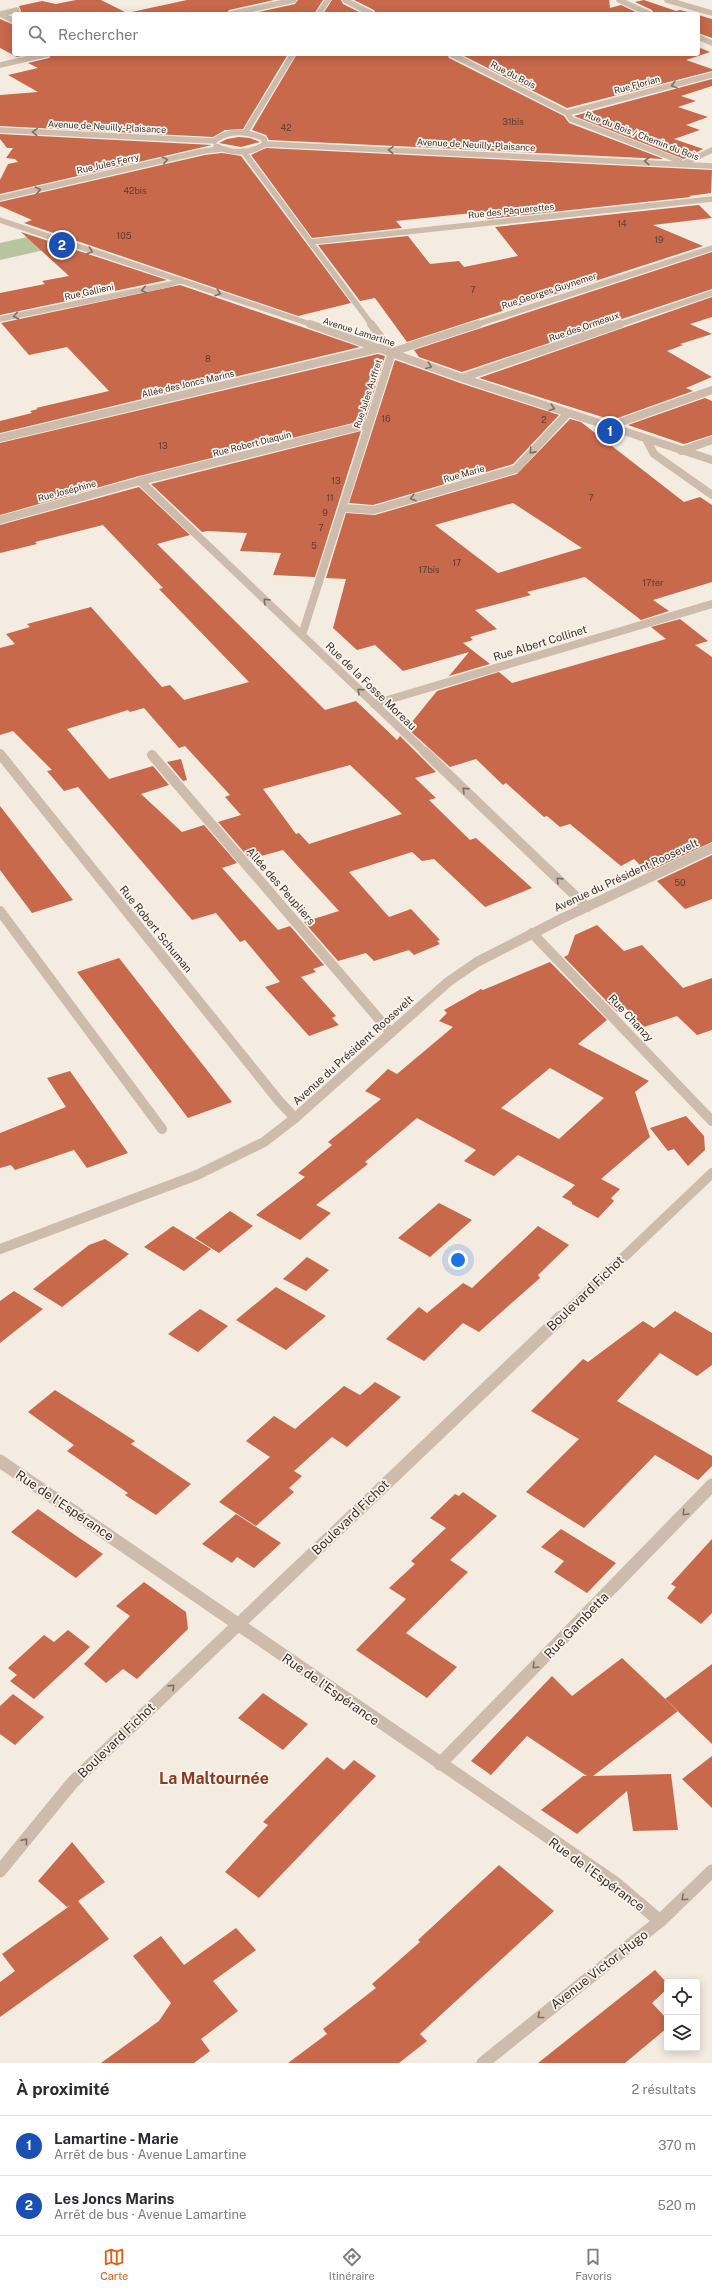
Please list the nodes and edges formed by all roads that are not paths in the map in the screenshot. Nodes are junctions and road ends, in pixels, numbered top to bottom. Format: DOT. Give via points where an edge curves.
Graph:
graph roads {
  1 [pos="294,0"];
  2 [pos="328,0"];
  3 [pos="345,0"];
  4 [pos="619,0"];
  5 [pos="667,0"];
  6 [pos="17,10"];
  7 [pos="239,12"];
  8 [pos="319,12"];
  9 [pos="368,12"];
  10 [pos="646,12"];
  11 [pos="712,13"];
  12 [pos="0,14"];
  13 [pos="12,20"];
  14 [pos="700,37"];
  15 [pos="712,43"];
  16 [pos="39,56"];
  17 [pos="292,56"];
  18 [pos="455,56"];
  19 [pos="0,65"];
  20 [pos="712,75"];
  21 [pos="567,113"];
  22 [pos="0,130"];
  23 [pos="245,133"];
  24 [pos="214,141"];
  25 [pos="265,144"];
  26 [pos="221,149"];
  27 [pos="712,150"];
  28 [pos="243,151"];
  29 [pos="686,163"];
  30 [pos="712,166"];
  31 [pos="712,173"];
  32 [pos="0,198"];
  33 [pos="712,199"];
  34 [pos="0,220"];
  35 [pos="311,242"];
  36 [pos="712,248"];
  37 [pos="181,280"];
  38 [pos="712,293"];
  39 [pos="0,319"];
  40 [pos="381,348"];
  41 [pos="392,352"];
  42 [pos="462,378"];
  43 [pos="712,390"];
  44 [pos="568,413"];
  45 [pos="369,424"];
  46 [pos="610,426"];
  47 [pos="0,438"];
  48 [pos="646,439"];
  49 [pos="712,440"];
  50 [pos="681,451"];
  51 [pos="712,460"];
  52 [pos="140,481"];
  53 [pos="712,495"];
  54 [pos="342,508"];
  55 [pos="0,520"];
  56 [pos="712,604"];
  57 [pos="302,635"];
  58 [pos="374,704"];
  59 [pos="0,754"];
  60 [pos="152,755"];
  61 [pos="712,848"];
  62 [pos="587,906"];
  63 [pos="0,911"];
  64 [pos="532,933"];
  65 [pos="391,1033"];
  66 [pos="295,1118"];
  67 [pos="712,1121"];
  68 [pos="162,1130"];
  69 [pos="712,1173"];
  70 [pos="0,1249"];
  71 [pos="0,1461"];
  72 [pos="712,1485"];
  73 [pos="238,1624"];
  74 [pos="440,1764"];
  75 [pos="0,1871"];
  76 [pos="712,1871"];
  77 [pos="660,1920"];
  78 [pos="483,2063"];
  1 -- 7 [label="street"];
  2 -- 8 [label="street"];
  3 -- 9 [label="street"];
  4 -- 10 [label="street"];
  5 -- 11 [label="street"];
  6 -- 12 [label="street"];
  12 -- 13 [label="street"];
  14 -- 15 [label="street"];
  16 -- 19 [label="street"];
  17 -- 23 [label="street"];
  18 -- 21 [label="street, Rue du Bois"];
  20 -- 21 [label="street, Rue Florian, one-way"];
  21 -- 29 [label="street, Rue du Bois / Chemin du Bois" via="571,119"];
  24 -- 22 [label="street, Avenue de Neuilly-Plaisance, one-way"];
  23 -- 24 [label="street" via="226,135"];
  23 -- 25 [label="street" via="260,136"];
  24 -- 26 [label="street"];
  25 -- 28 [label="street" via="257,149"];
  29 -- 25 [label="street, Avenue de Neuilly-Plaisance, one-way"];
  26 -- 28 [label="street, Rue Jules Ferry"];
  32 -- 26 [label="street, Rue Jules Ferry, one-way"];
  27 -- 29 [label="street"];
  28 -- 35 [label="street, Rue Jules Auffret"];
  29 -- 30 [label="street"];
  29 -- 31 [label="street, Rue du Bois / Chemin du Bois"];
  33 -- 35 [label="street, Rue des Pâquerettes"];
  34 -- 37 [label="street, Avenue Lamartine, one-way"];
  35 -- 41 [label="street, Rue Jules Auffret"];
  36 -- 41 [label="street, Rue Georges Guynemer"];
  37 -- 39 [label="street, Rue Gallieni, one-way"];
  37 -- 40 [label="street, Avenue Lamartine, one-way"];
  38 -- 42 [label="street, Rue des Ormeaux"];
  40 -- 41 [label="street, Avenue Lamartine"];
  40 -- 47 [label="street, Allée des Joncs Marins"];
  41 -- 42 [label="street, Avenue Lamartine, one-way"];
  41 -- 45 [label="street, Rue Jules Auffret"];
  42 -- 44 [label="street, Avenue Lamartine, one-way"];
  43 -- 46 [label="street"];
  44 -- 46 [label="street, Avenue Lamartine"];
  44 -- 54 [label="street, Rue Marie, one-way" via="516,469 374,510"];
  45 -- 52 [label="street, Rue Robert Diaquin"];
  45 -- 54 [label="street, Rue Jules Auffret"];
  46 -- 48 [label="street, Avenue Lamartine"];
  48 -- 50 [label="street, Avenue Lamartine"];
  48 -- 53 [label="street" via="654,454"];
  49 -- 50 [label="street"];
  50 -- 51 [label="street, Avenue Lamartine"];
  52 -- 55 [label="street, Rue Joséphine"];
  57 -- 52 [label="street, Rue de la Fosse Moreau, one-way"];
  54 -- 57 [label="street, Rue Jules Auffret"];
  56 -- 58 [label="street, Rue Albert Collinet"];
  58 -- 57 [label="street, Rue de la Fosse Moreau, one-way"];
  62 -- 58 [label="street, Rue de la Fosse Moreau, one-way"];
  59 -- 66 [label="street, Rue Robert Schuman"];
  60 -- 65 [label="street, Allée des Peupliers"];
  61 -- 62 [label="street, Avenue du Président Roosevelt"];
  62 -- 64 [label="street, Avenue du Président Roosevelt"];
  63 -- 68 [label="street"];
  64 -- 65 [label="street, Avenue du Président Roosevelt" via="464,971"];
  64 -- 67 [label="street, Rue Chanzy"];
  65 -- 66 [label="street, Avenue du Président Roosevelt"];
  66 -- 70 [label="street, Avenue du Président Roosevelt" via="264,1142 203,1172"];
  69 -- 73 [label="street, Boulevard Fichot"];
  71 -- 73 [label="street, Rue de l'Espérance"];
  72 -- 74 [label="street, Rue Gambetta, one-way"];
  73 -- 74 [label="street, Rue de l'Espérance"];
  75 -- 73 [label="street, Boulevard Fichot, one-way" via="73,1782"];
  74 -- 77 [label="street, Rue de l'Espérance" via="614,1882"];
  76 -- 77 [label="street, Avenue Victor Hugo, one-way"];
  77 -- 78 [label="street, Avenue Victor Hugo, one-way"];
}
